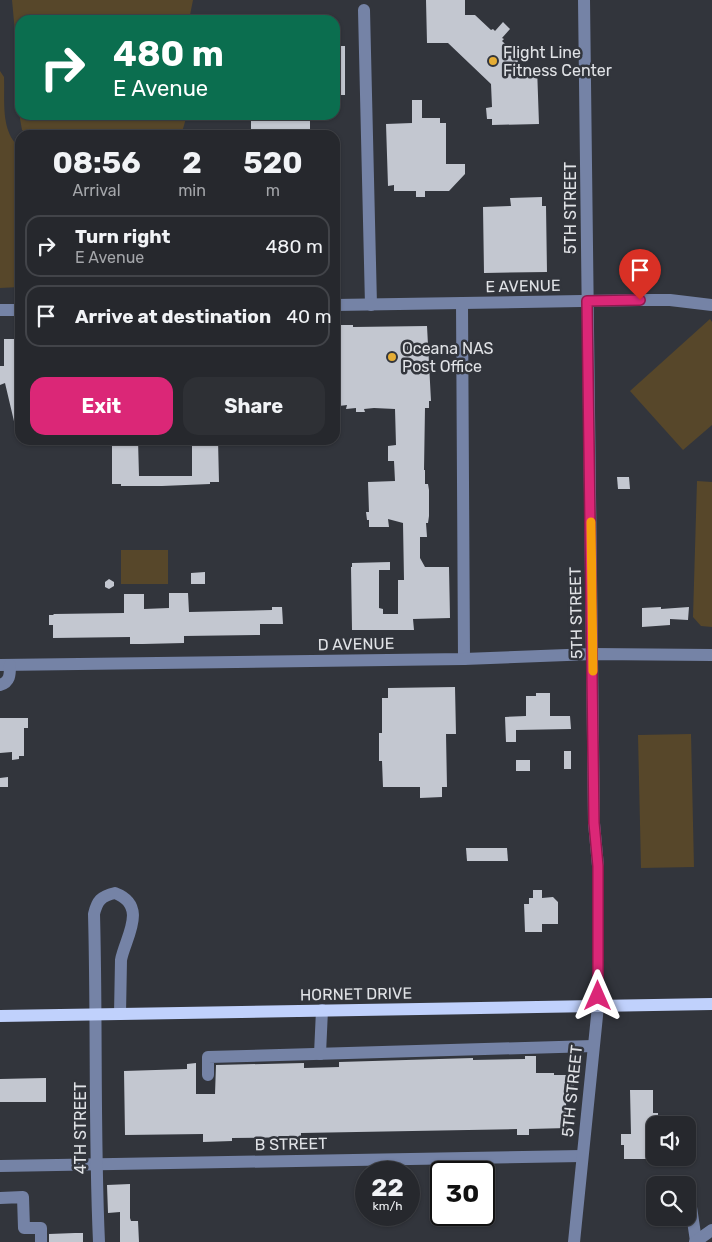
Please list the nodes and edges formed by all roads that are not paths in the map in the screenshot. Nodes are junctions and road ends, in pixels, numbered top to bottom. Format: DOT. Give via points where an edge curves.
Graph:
graph roads {
  1 [pos="584,0"];
  2 [pos="364,10"];
  3 [pos="587,301"];
  4 [pos="462,303"];
  5 [pos="371,304"];
  6 [pos="340,305"];
  7 [pos="712,306"];
  8 [pos="0,310"];
  9 [pos="15,310"];
  10 [pos="593,654"];
  11 [pos="712,654"];
  12 [pos="464,659"];
  13 [pos="5,665"];
  14 [pos="0,685"];
  15 [pos="712,1004"];
  16 [pos="598,1006"];
  17 [pos="322,1010"];
  18 [pos="96,1014"];
  19 [pos="120,1014"];
  20 [pos="0,1016"];
  21 [pos="593,1046"];
  22 [pos="320,1054"];
  23 [pos="208,1075"];
  24 [pos="582,1156"];
  25 [pos="96,1164"];
  26 [pos="0,1166"];
  27 [pos="0,1198"];
  28 [pos="694,1226"];
  29 [pos="712,1230"];
  30 [pos="41,1242"];
  31 [pos="99,1242"];
  32 [pos="574,1242"];
  33 [pos="696,1242"];
  1 -- 3 [label="street, 5TH STREET"];
  2 -- 5 [label="street"];
  3 -- 4 [label="street, E AVENUE"];
  3 -- 7 [label="street, E AVENUE" via="670,300"];
  3 -- 10 [label="street, 5TH STREET"];
  4 -- 5 [label="street, E AVENUE"];
  4 -- 12 [label="street"];
  5 -- 6 [label="street, E AVENUE"];
  8 -- 9 [label="street"];
  10 -- 11 [label="street, D AVENUE"];
  10 -- 12 [label="street, D AVENUE"];
  10 -- 16 [label="street, 5TH STREET"];
  12 -- 13 [label="street, D AVENUE"];
  13 -- 14 [label="street" via="9,679"];
  15 -- 16 [label="main road, HORNET DRIVE"];
  16 -- 17 [label="main road, HORNET DRIVE"];
  16 -- 21 [label="street, 5TH STREET"];
  17 -- 19 [label="main road, HORNET DRIVE"];
  17 -- 22 [label="street"];
  18 -- 19 [label="main road, HORNET DRIVE"];
  18 -- 19 [label="street, 4TH STREET" via="94,914 99,900 114,893 126,900 132,914 130,935 121,960"];
  18 -- 20 [label="main road, HORNET DRIVE"];
  18 -- 25 [label="street, 4TH STREET"];
  21 -- 22 [label="street"];
  21 -- 24 [label="street, 5TH STREET"];
  22 -- 23 [label="street" via="208,1057"];
  24 -- 25 [label="street, B STREET"];
  24 -- 32 [label="street, 5TH STREET"];
  25 -- 26 [label="street, B STREET"];
  25 -- 31 [label="street, 4TH STREET"];
  27 -- 30 [label="street" via="23,1197 24,1228 41,1228"];
  28 -- 33 [label="street"];
  29 -- 33 [label="street"];
}
